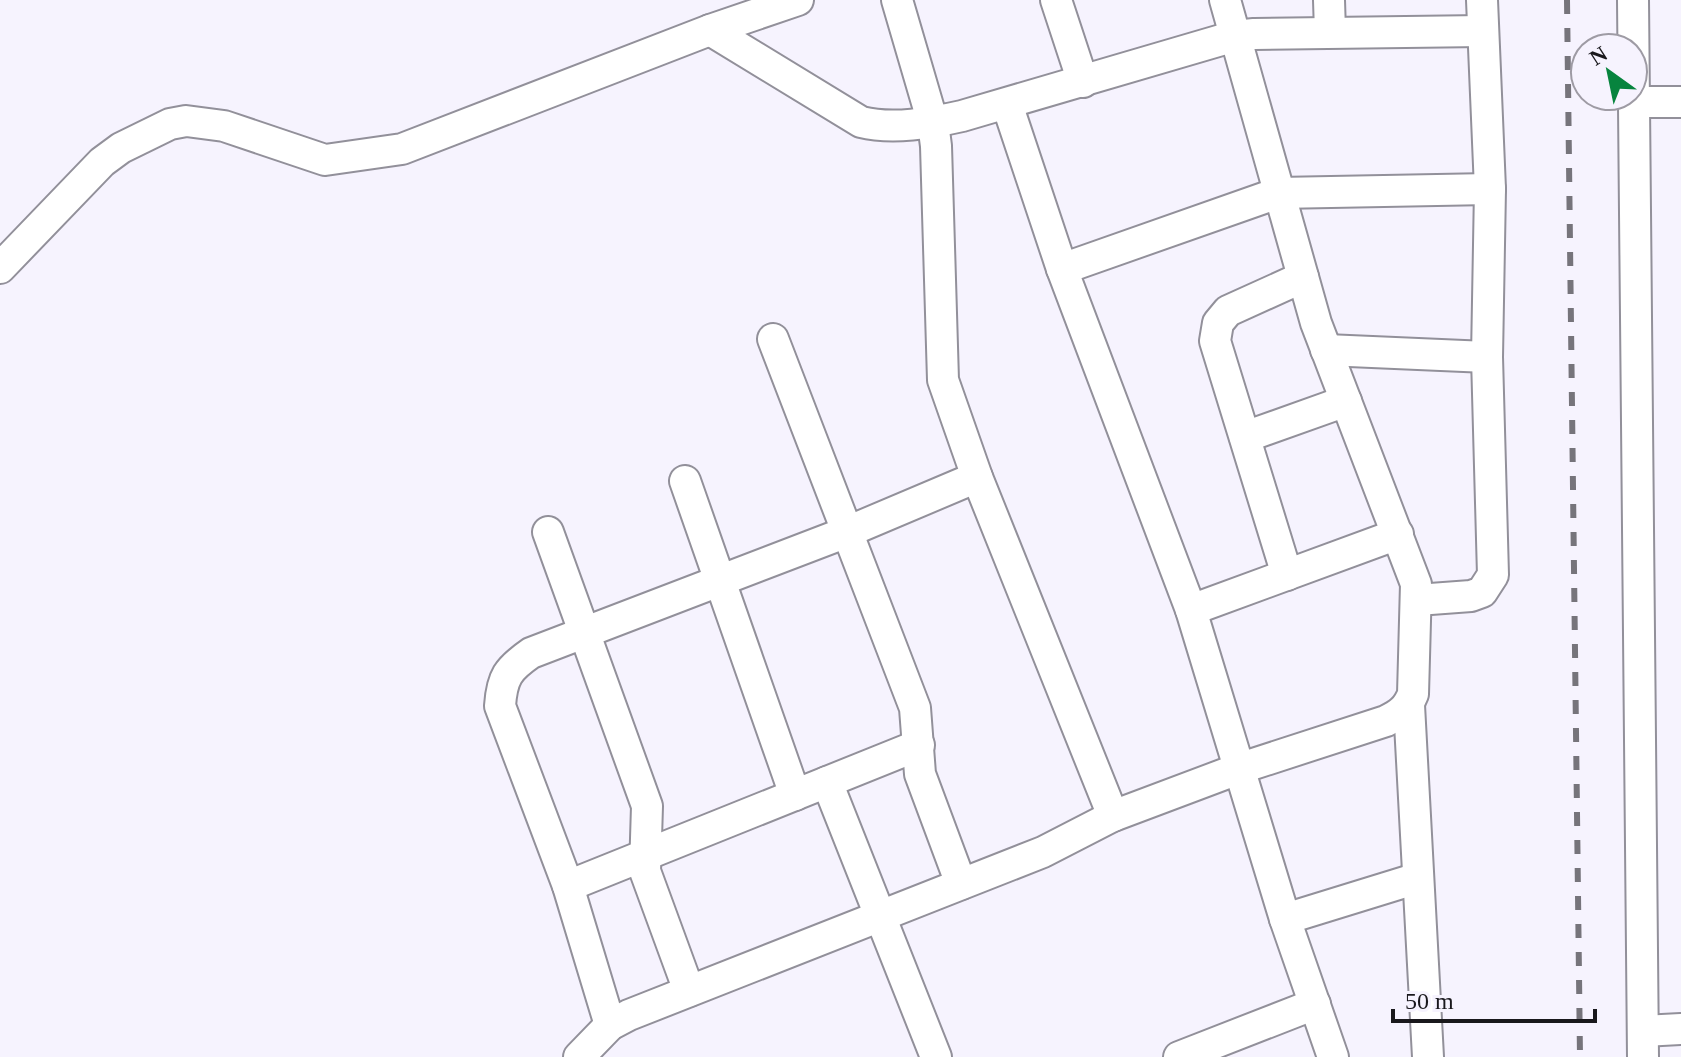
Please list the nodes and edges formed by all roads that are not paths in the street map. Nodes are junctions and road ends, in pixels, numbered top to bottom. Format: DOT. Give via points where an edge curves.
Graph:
graph roads {
  1 [pos="798,0"];
  2 [pos="897,0"];
  3 [pos="1056,0"];
  4 [pos="1225,0"];
  5 [pos="1329,0"];
  6 [pos="1482,0"];
  7 [pos="1633,0"];
  8 [pos="710,30"];
  9 [pos="1483,31"];
  10 [pos="1330,32"];
  11 [pos="1633,32"];
  12 [pos="1235,36"];
  13 [pos="1083,82"];
  14 [pos="1649,102"];
  15 [pos="1681,102"];
  16 [pos="1007,104"];
  17 [pos="1634,112"];
  18 [pos="933,123"];
  19 [pos="1490,189"];
  20 [pos="1278,193"];
  21 [pos="0,268"];
  22 [pos="1062,269"];
  23 [pos="1303,277"];
  24 [pos="773,339"];
  25 [pos="1326,350"];
  26 [pos="1487,357"];
  27 [pos="1346,401"];
  28 [pos="1245,437"];
  29 [pos="977,477"];
  30 [pos="685,481"];
  31 [pos="548,532"];
  32 [pos="847,532"];
  33 [pos="1398,534"];
  34 [pos="1287,575"];
  35 [pos="720,582"];
  36 [pos="1417,600"];
  37 [pos="1191,610"];
  38 [pos="585,634"];
  39 [pos="1409,705"];
  40 [pos="919,745"];
  41 [pos="1238,769"];
  42 [pos="827,782"];
  43 [pos="795,795"];
  44 [pos="1113,816"];
  45 [pos="645,856"];
  46 [pos="1418,878"];
  47 [pos="961,884"];
  48 [pos="568,886"];
  49 [pos="881,916"];
  50 [pos="1285,919"];
  51 [pos="689,991"];
  52 [pos="1315,1004"];
  53 [pos="610,1025"];
  54 [pos="1681,1029"];
  55 [pos="1643,1044"];
  56 [pos="583,1056"];
  57 [pos="936,1057"];
  58 [pos="1179,1057"];
  59 [pos="1333,1057"];
  60 [pos="1428,1057"];
  1 -- 8 [label="street"];
  2 -- 18 [label="street"];
  3 -- 13 [label="street"];
  4 -- 12 [label="street"];
  5 -- 10 [label="street"];
  6 -- 9 [label="street"];
  7 -- 11 [label="street"];
  8 -- 18 [label="street" via="861,122"];
  8 -- 21 [label="street" via="402,149 325,160 235,130 186,121 170,124 102,162"];
  9 -- 10 [label="street"];
  9 -- 19 [label="street"];
  10 -- 12 [label="street"];
  12 -- 13 [label="street"];
  12 -- 20 [label="street"];
  13 -- 16 [label="street"];
  14 -- 15 [label="street"];
  16 -- 18 [label="street"];
  16 -- 22 [label="street"];
  17 -- 55 [label="street"];
  18 -- 29 [label="street" via="943,380"];
  19 -- 20 [label="street"];
  19 -- 26 [label="street"];
  20 -- 22 [label="street"];
  20 -- 23 [label="street"];
  22 -- 37 [label="street"];
  23 -- 25 [label="street"];
  23 -- 28 [label="street" via="1228,311 1218,323 1215,341"];
  24 -- 32 [label="street"];
  25 -- 26 [label="street"];
  25 -- 27 [label="street"];
  26 -- 36 [label="street" via="1493,575 1482,592"];
  27 -- 28 [label="street"];
  27 -- 33 [label="street"];
  28 -- 34 [label="street"];
  29 -- 32 [label="street"];
  29 -- 44 [label="street"];
  30 -- 35 [label="street"];
  31 -- 38 [label="street"];
  32 -- 35 [label="street"];
  32 -- 40 [label="street" via="915,708"];
  33 -- 34 [label="street"];
  33 -- 36 [label="street"];
  34 -- 37 [label="street"];
  35 -- 38 [label="street"];
  35 -- 43 [label="street"];
  36 -- 39 [label="street"];
  37 -- 41 [label="street"];
  38 -- 45 [label="street" via="647,806"];
  38 -- 48 [label="street" via="531,653 512,667 501,685 500,706"];
  39 -- 41 [label="street" via="1386,721"];
  39 -- 46 [label="street"];
  40 -- 42 [label="street"];
  40 -- 47 [label="street" via="924,790"];
  41 -- 44 [label="street"];
  41 -- 50 [label="street"];
  42 -- 43 [label="street"];
  42 -- 49 [label="street"];
  43 -- 45 [label="street"];
  44 -- 47 [label="street" via="1043,852"];
  45 -- 48 [label="street"];
  45 -- 51 [label="street" via="645,871"];
  46 -- 50 [label="street"];
  46 -- 60 [label="street"];
  47 -- 49 [label="street"];
  48 -- 53 [label="street"];
  49 -- 51 [label="street"];
  49 -- 57 [label="street"];
  50 -- 52 [label="street"];
  51 -- 53 [label="street"];
  52 -- 58 [label="street"];
  52 -- 59 [label="street"];
  53 -- 56 [label="street"];
  54 -- 55 [label="street"];
}
